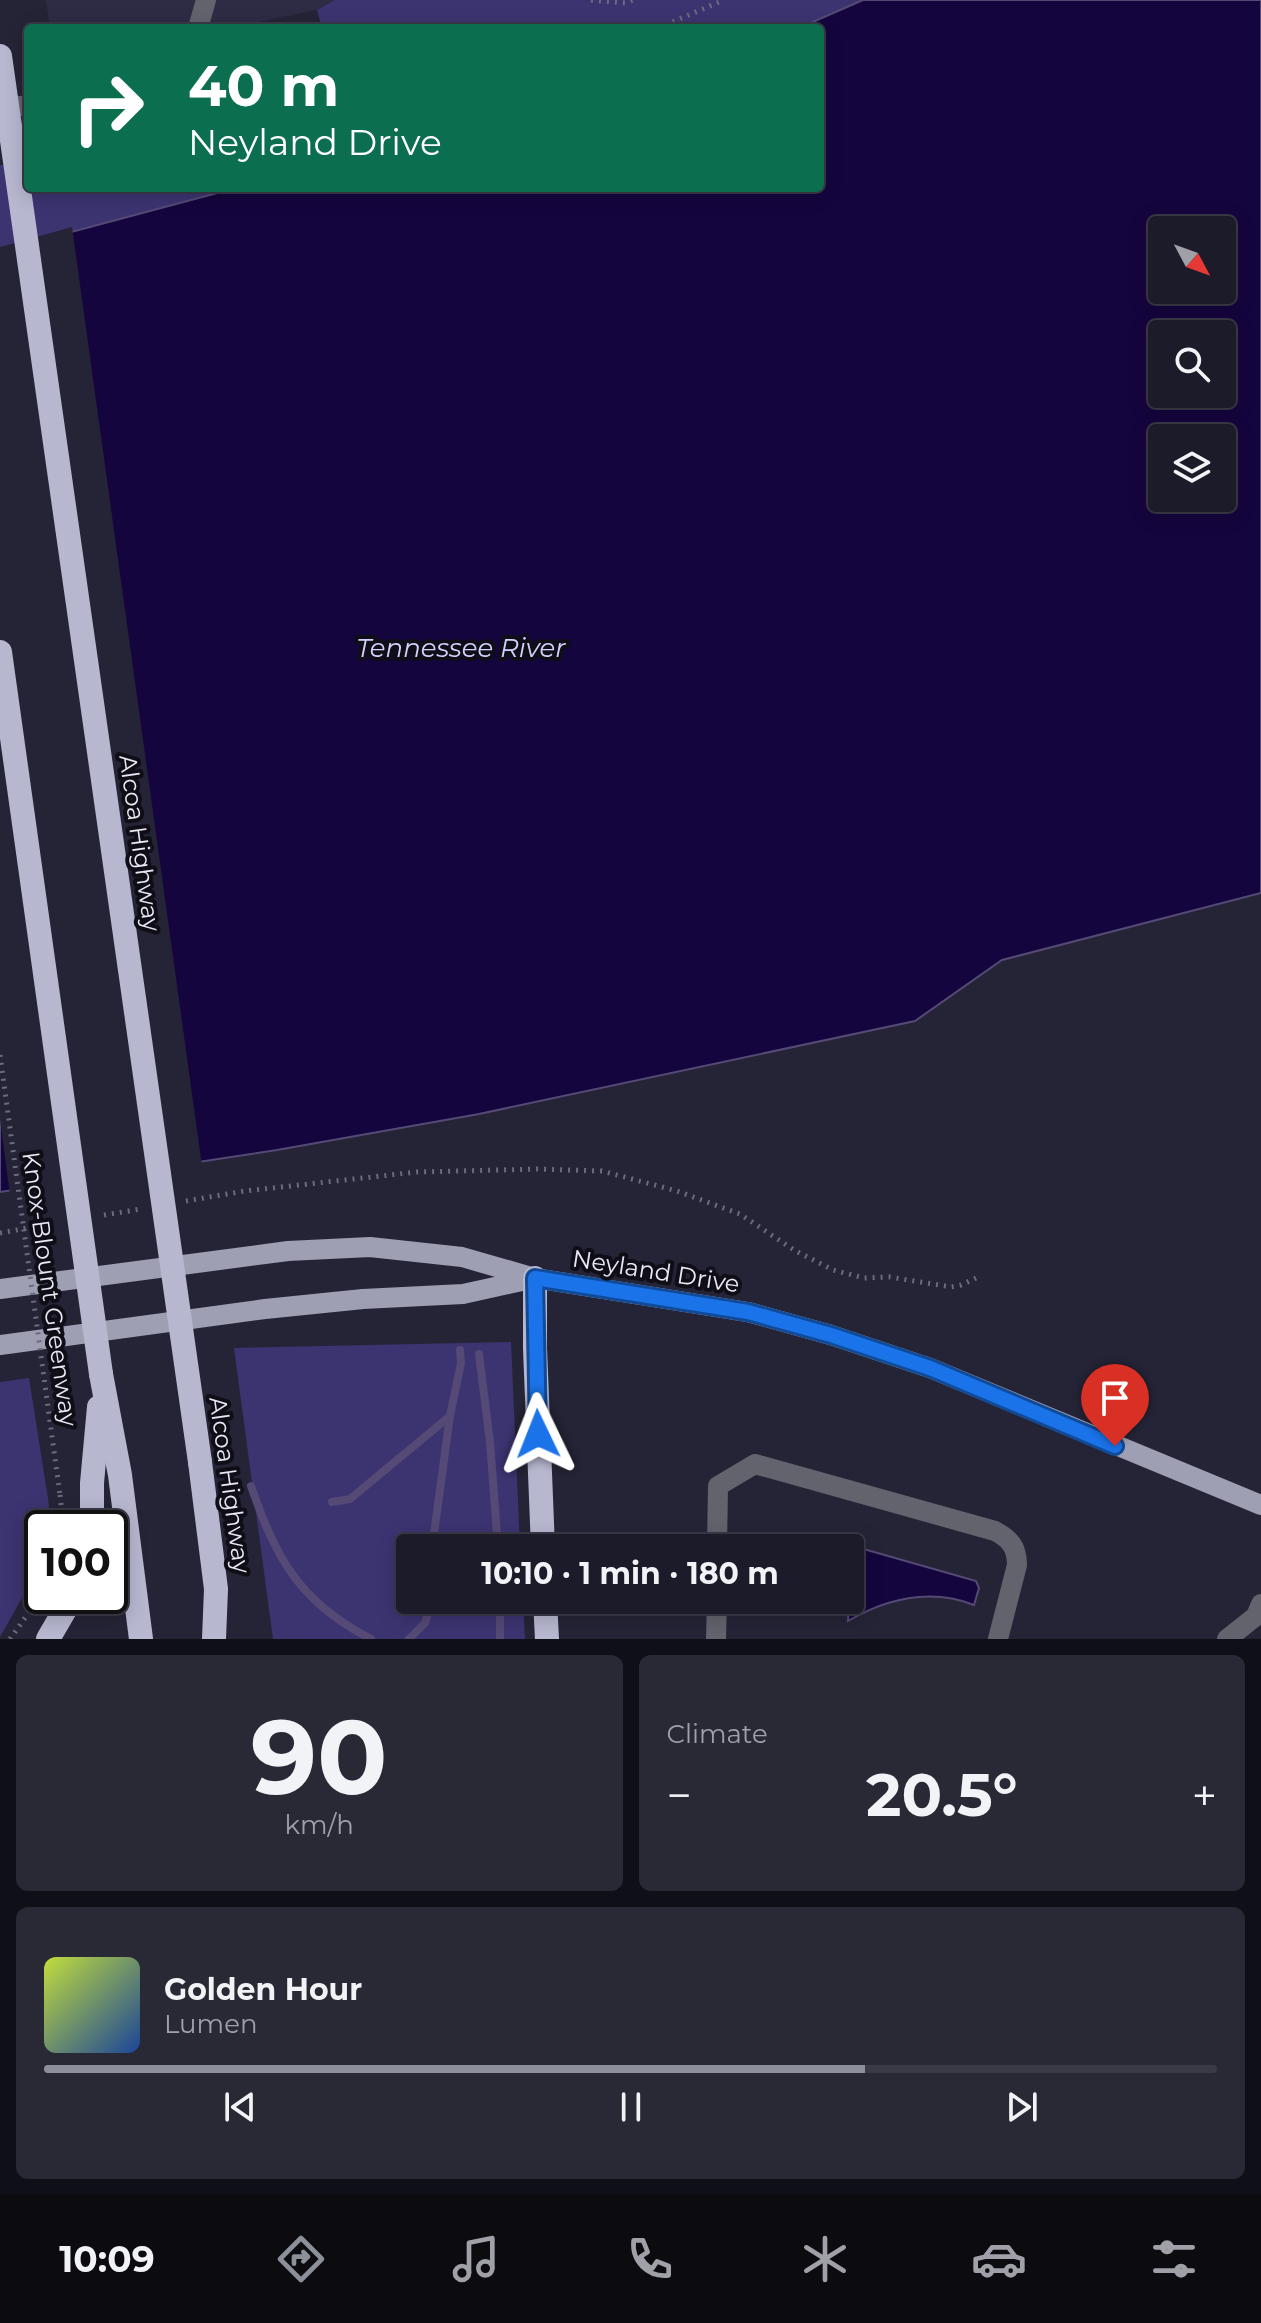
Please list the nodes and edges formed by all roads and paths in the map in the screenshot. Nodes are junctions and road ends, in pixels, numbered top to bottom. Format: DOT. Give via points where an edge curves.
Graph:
graph roads {
  1 [pos="206,0"];
  2 [pos="591,0"];
  3 [pos="633,0"];
  4 [pos="724,0"];
  5 [pos="199,24"];
  6 [pos="667,24"];
  7 [pos="0,56"];
  8 [pos="0,106"];
  9 [pos="24,106"];
  10 [pos="0,652"];
  11 [pos="0,1055"];
  12 [pos="184,1202"];
  13 [pos="153,1207"];
  14 [pos="92,1217"];
  15 [pos="61,1222"];
  16 [pos="0,1233"];
  17 [pos="535,1278"];
  18 [pos="976,1278"];
  19 [pos="0,1289"];
  20 [pos="0,1345"];
  21 [pos="101,1374"];
  22 [pos="1261,1505"];
  23 [pos="62,1510"];
  24 [pos="92,1510"];
  25 [pos="542,1534"];
  26 [pos="717,1534"];
  27 [pos="216,1589"];
  28 [pos="1258,1610"];
  29 [pos="28,1614"];
  30 [pos="63,1614"];
  31 [pos="546,1614"];
  32 [pos="717,1614"];
  33 [pos="10,1639"];
  34 [pos="48,1639"];
  35 [pos="141,1639"];
  36 [pos="214,1639"];
  37 [pos="231,1639"];
  38 [pos="547,1639"];
  39 [pos="716,1639"];
  40 [pos="998,1639"];
  41 [pos="1227,1639"];
  42 [pos="1259,1639"];
  1 -- 5 [label="street"];
  2 -- 3 [label="path"];
  4 -- 6 [label="path"];
  7 -- 27 [label="highway, Alcoa Highway, bridge"];
  8 -- 9 [label="street"];
  10 -- 21 [label="highway, bridge"];
  11 -- 23 [label="path, Knox-Blount Greenway, bridge"];
  12 -- 18 [label="path" via="417,1172 602,1171 740,1214 833,1270 951,1287"];
  13 -- 14 [label="path"];
  15 -- 16 [label="path"];
  17 -- 19 [label="main road, Neyland Drive" via="462,1257 370,1247 274,1252"];
  17 -- 20 [label="main road, Neyland Drive" via="463,1294 279,1307"];
  17 -- 22 [label="main road, Neyland Drive" via="748,1312 831,1335 930,1368"];
  17 -- 25 [label="highway"];
  21 -- 24 [label="highway"];
  21 -- 35 [label="highway"];
  26 -- 40 [label="street" via="718,1486 755,1464 995,1531 1014,1544 1017,1555"];
  27 -- 36 [label="highway, Alcoa Highway"];
  27 -- 37 [label="highway"];
  28 -- 41 [label="street"];
  28 -- 42 [label="street"];
  29 -- 33 [label="path"];
  30 -- 34 [label="highway"];
  31 -- 38 [label="highway"];
  32 -- 39 [label="street"];
}
